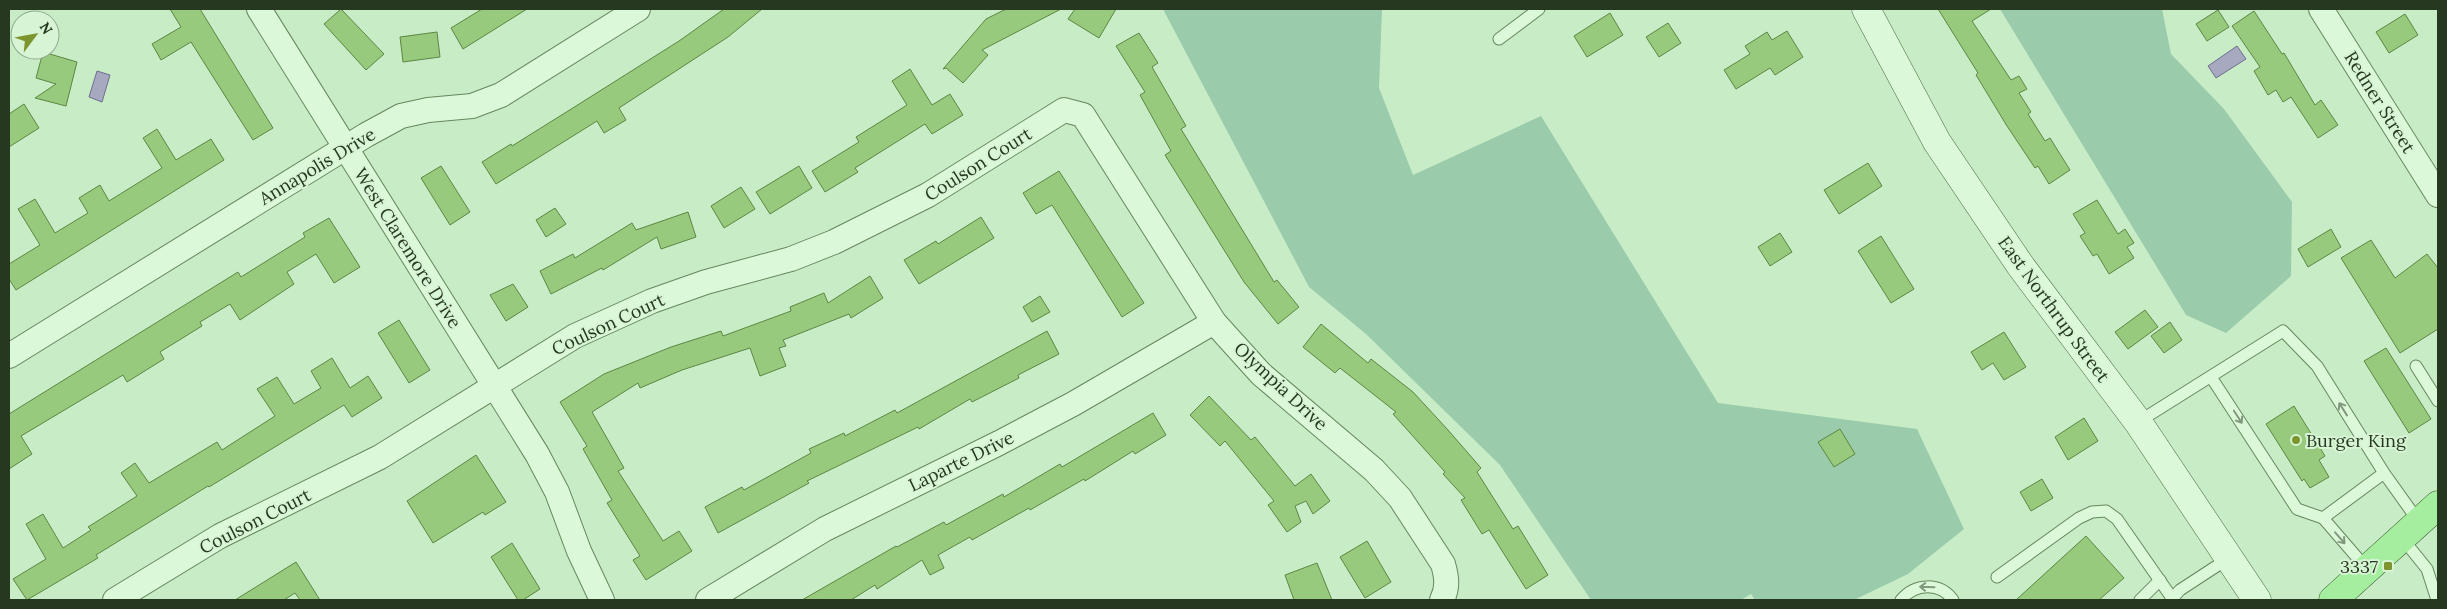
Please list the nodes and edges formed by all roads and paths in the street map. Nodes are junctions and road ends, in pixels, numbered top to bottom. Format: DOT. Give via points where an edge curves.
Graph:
graph roads {
  1 [pos="259,9"];
  2 [pos="638,9"];
  3 [pos="1539,9"];
  4 [pos="1866,9"];
  5 [pos="2322,9"];
  6 [pos="1499,39"];
  7 [pos="1064,110"];
  8 [pos="345,147"];
  9 [pos="2438,196"];
  10 [pos="1214,322"];
  11 [pos="9,356"];
  12 [pos="2416,366"];
  13 [pos="2211,376"];
  14 [pos="494,386"];
  15 [pos="2438,401"];
  16 [pos="2138,422"];
  17 [pos="2384,473"];
  18 [pos="2323,518"];
  19 [pos="2420,522"];
  20 [pos="2229,558"];
  21 [pos="2367,569"];
  22 [pos="1997,577"];
  23 [pos="2160,580"];
  24 [pos="1445,594"];
  25 [pos="2172,599"];
  26 [pos="115,600"];
  27 [pos="602,600"];
  28 [pos="708,600"];
  29 [pos="1901,600"];
  30 [pos="1953,600"];
  31 [pos="2140,600"];
  32 [pos="2257,600"];
  33 [pos="2334,600"];
  34 [pos="2437,600"];
  1 -- 8 [label="street, West Claremore Drive"];
  2 -- 8 [label="street, Annapolis Drive" via="501,95 472,106 401,116"];
  3 -- 6 [label="lane"];
  4 -- 16 [label="street, East Northrup Street" via="1937,142 2020,265"];
  5 -- 9 [label="street, Redner Street"];
  7 -- 10 [label="street, Olympia Drive" via="1083,115"];
  7 -- 14 [label="street, Coulson Court" via="928,195 888,216 791,259 706,282 652,301 575,336"];
  8 -- 11 [label="street, Annapolis Drive"];
  8 -- 14 [label="street, West Claremore Drive"];
  10 -- 24 [label="street, Olympia Drive" via="1261,374 1374,470 1400,498 1443,564 1447,576"];
  10 -- 28 [label="street, Laparte Drive" via="998,444 825,529"];
  12 -- 15 [label="lane"];
  13 -- 16 [label="lane"];
  17 -- 13 [label="lane, one-way" via="2316,366 2283,331"];
  13 -- 18 [label="lane, one-way" via="2297,509"];
  14 -- 26 [label="street, Coulson Court" via="380,457 220,536"];
  14 -- 27 [label="street, West Claremore Drive" via="538,454"];
  16 -- 20 [label="street, East Northrup Street"];
  17 -- 18 [label="lane"];
  17 -- 19 [label="lane"];
  18 -- 21 [label="lane, one-way"];
  19 -- 21 [label="main road"];
  19 -- 34 [label="lane" via="2427,569"];
  20 -- 25 [label="lane" via="2180,590"];
  20 -- 32 [label="street, East Northrup Street"];
  21 -- 33 [label="main road"];
  22 -- 23 [label="lane" via="2079,518 2092,512 2106,511 2117,519"];
  23 -- 25 [label="lane"];
  23 -- 31 [label="lane"];
  30 -- 29 [label="lane, one-way" via="1948,592 1933,586 1919,587"];
}
